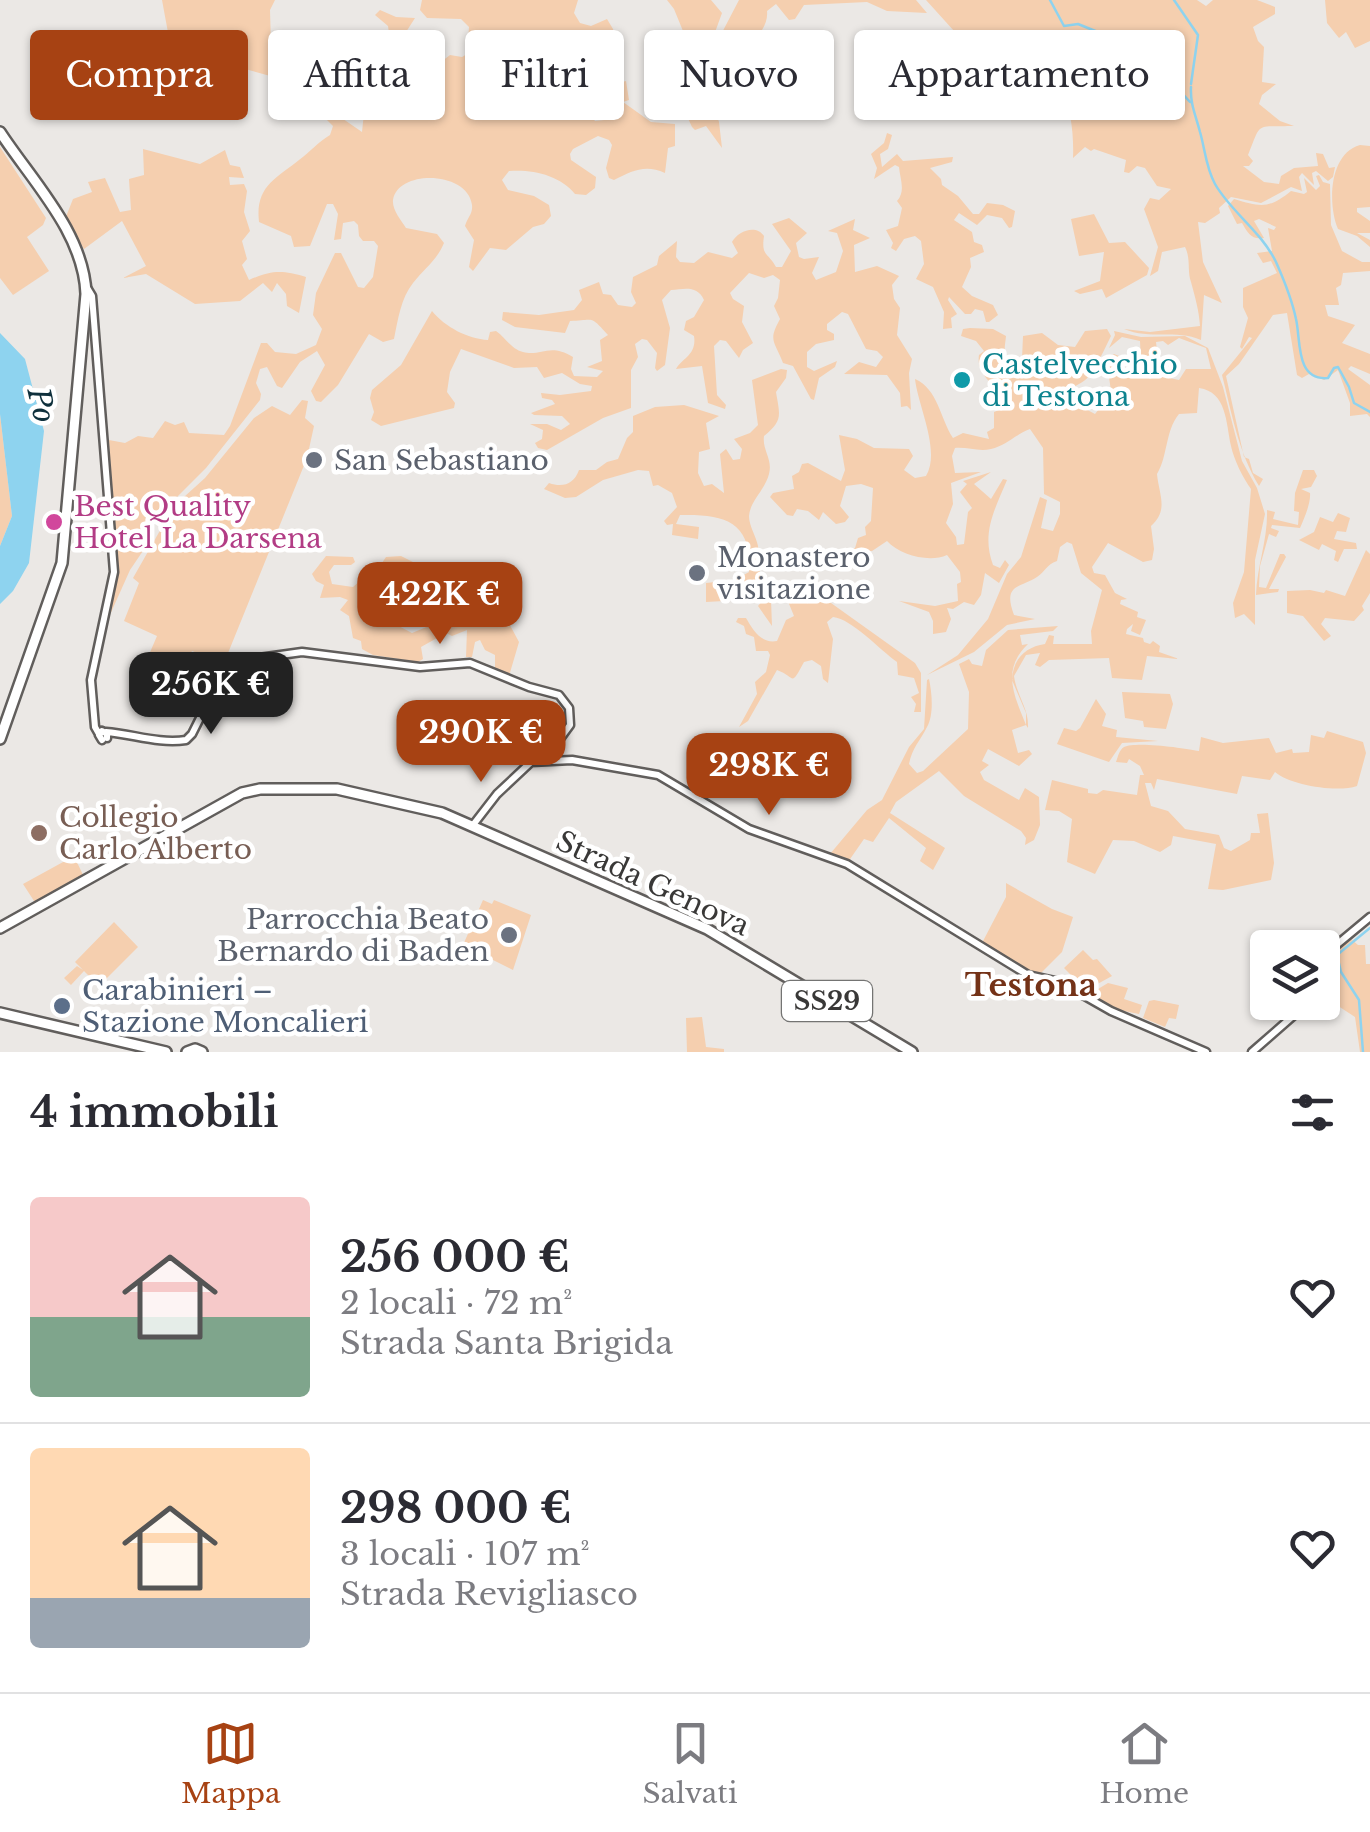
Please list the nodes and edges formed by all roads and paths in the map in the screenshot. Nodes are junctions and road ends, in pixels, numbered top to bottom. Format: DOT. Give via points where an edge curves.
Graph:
graph roads {
  1 [pos="0,132"];
  2 [pos="86,286"];
  3 [pos="1,735"];
  4 [pos="540,756"];
  5 [pos="473,825"];
  6 [pos="1370,917"];
  7 [pos="0,928"];
  8 [pos="1340,942"];
  9 [pos="0,1011"];
  10 [pos="1288,1020"];
  11 [pos="166,1052"];
  12 [pos="189,1052"];
  13 [pos="202,1052"];
  14 [pos="912,1052"];
  15 [pos="1206,1052"];
  16 [pos="1252,1052"];
  1 -- 2 [label="main road" via="73,240"];
  2 -- 3 [label="main road" via="62,563"];
  2 -- 4 [label="street" via="93,304 114,572 92,680 95,723 104,734 186,740 220,678 258,658 290,652 420,667 470,663 550,691 564,699 570,725"];
  4 -- 5 [label="street" via="530,754 531,762"];
  4 -- 15 [label="street" via="658,775 749,829 847,864 1028,975 1060,982"];
  5 -- 7 [label="main road, Strada Genova" via="397,801 320,788 260,789"];
  5 -- 14 [label="main road, Strada Genova / SS29" via="707,929"];
  6 -- 8 [label="street"];
  9 -- 11 [label="main road"];
  10 -- 16 [label="street"];
  12 -- 13 [label="main road"];
}
